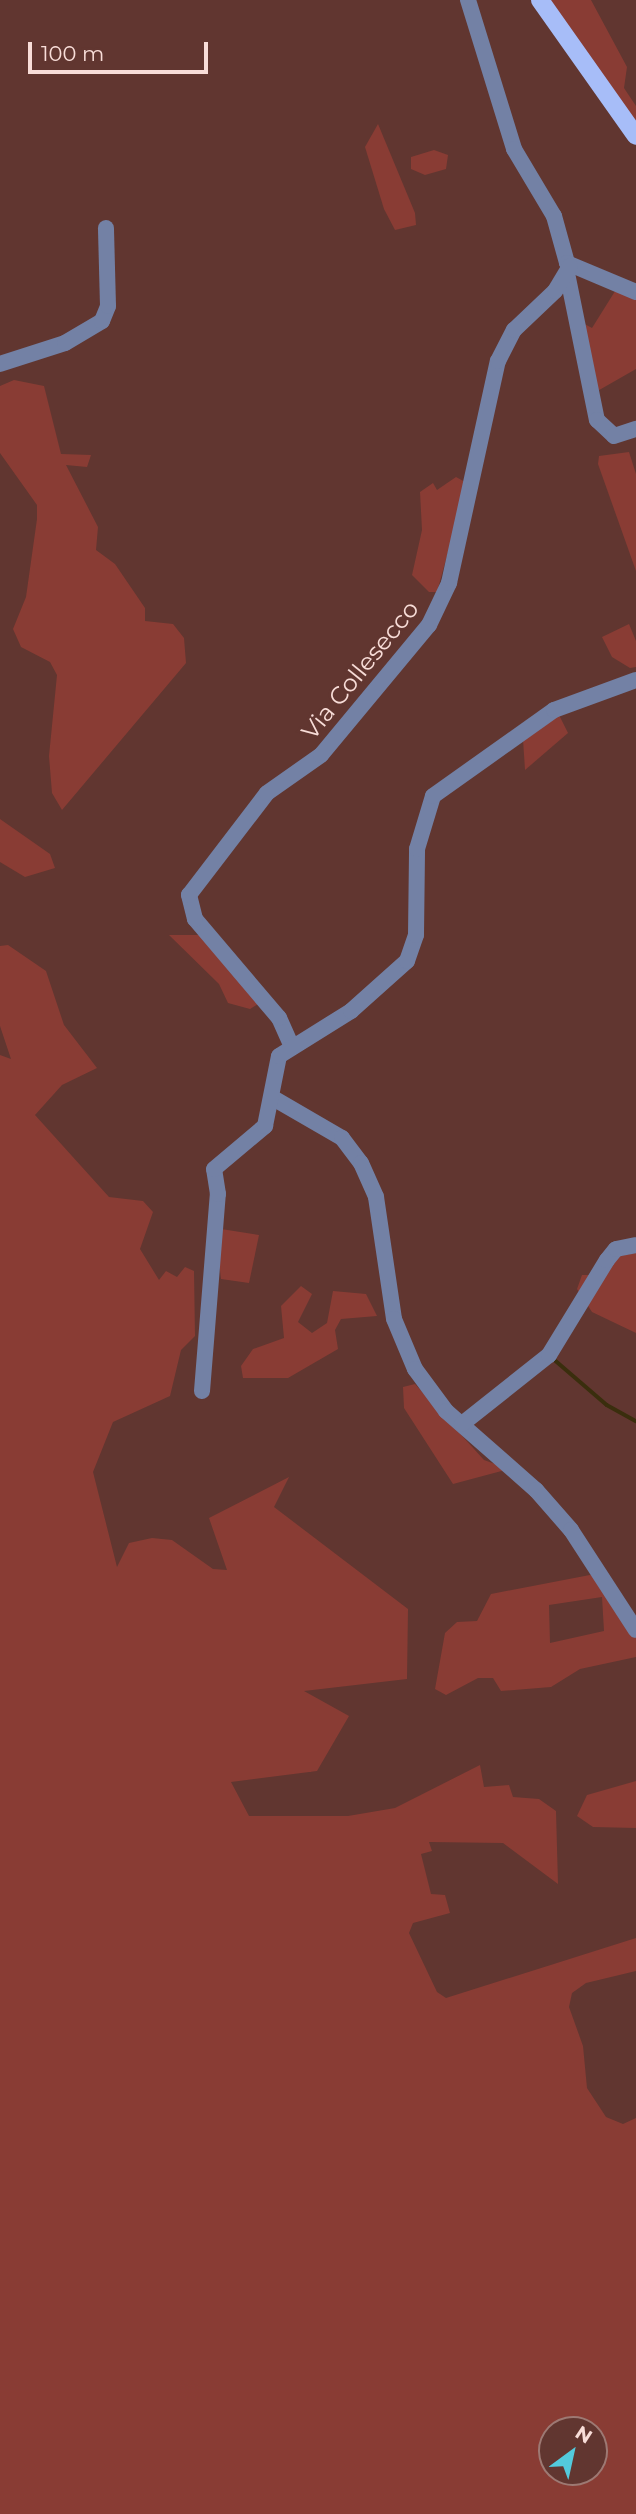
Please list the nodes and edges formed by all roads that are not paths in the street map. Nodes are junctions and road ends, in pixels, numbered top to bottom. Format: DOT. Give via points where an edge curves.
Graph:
graph roads {
  1 [pos="468,0"];
  2 [pos="540,0"];
  3 [pos="636,136"];
  4 [pos="106,228"];
  5 [pos="568,269"];
  6 [pos="636,292"];
  7 [pos="0,365"];
  8 [pos="636,429"];
  9 [pos="636,680"];
  10 [pos="292,1047"];
  11 [pos="273,1098"];
  12 [pos="636,1245"];
  13 [pos="202,1391"];
  14 [pos="462,1424"];
  15 [pos="636,1630"];
  1 -- 5 [label="street" via="514,149 554,216"];
  2 -- 3 [label="main road"];
  4 -- 7 [label="street" via="108,306 102,321 65,343"];
  5 -- 6 [label="street"];
  5 -- 8 [label="street" via="597,420 614,436"];
  5 -- 10 [label="street, Via Collesecco" via="519,323 498,361 449,583 429,625 321,755 267,793 189,895 195,919 279,1018"];
  9 -- 10 [label="street" via="554,710 436,792 417,849 416,935 407,961 351,1011"];
  10 -- 11 [label="street" via="274,1065"];
  11 -- 13 [label="street" via="265,1126 214,1169 218,1194"];
  11 -- 14 [label="street" via="342,1138 361,1163 376,1197 394,1319 415,1369"];
  12 -- 14 [label="street" via="616,1249 607,1260 549,1355"];
  14 -- 15 [label="street" via="571,1531"];
}
